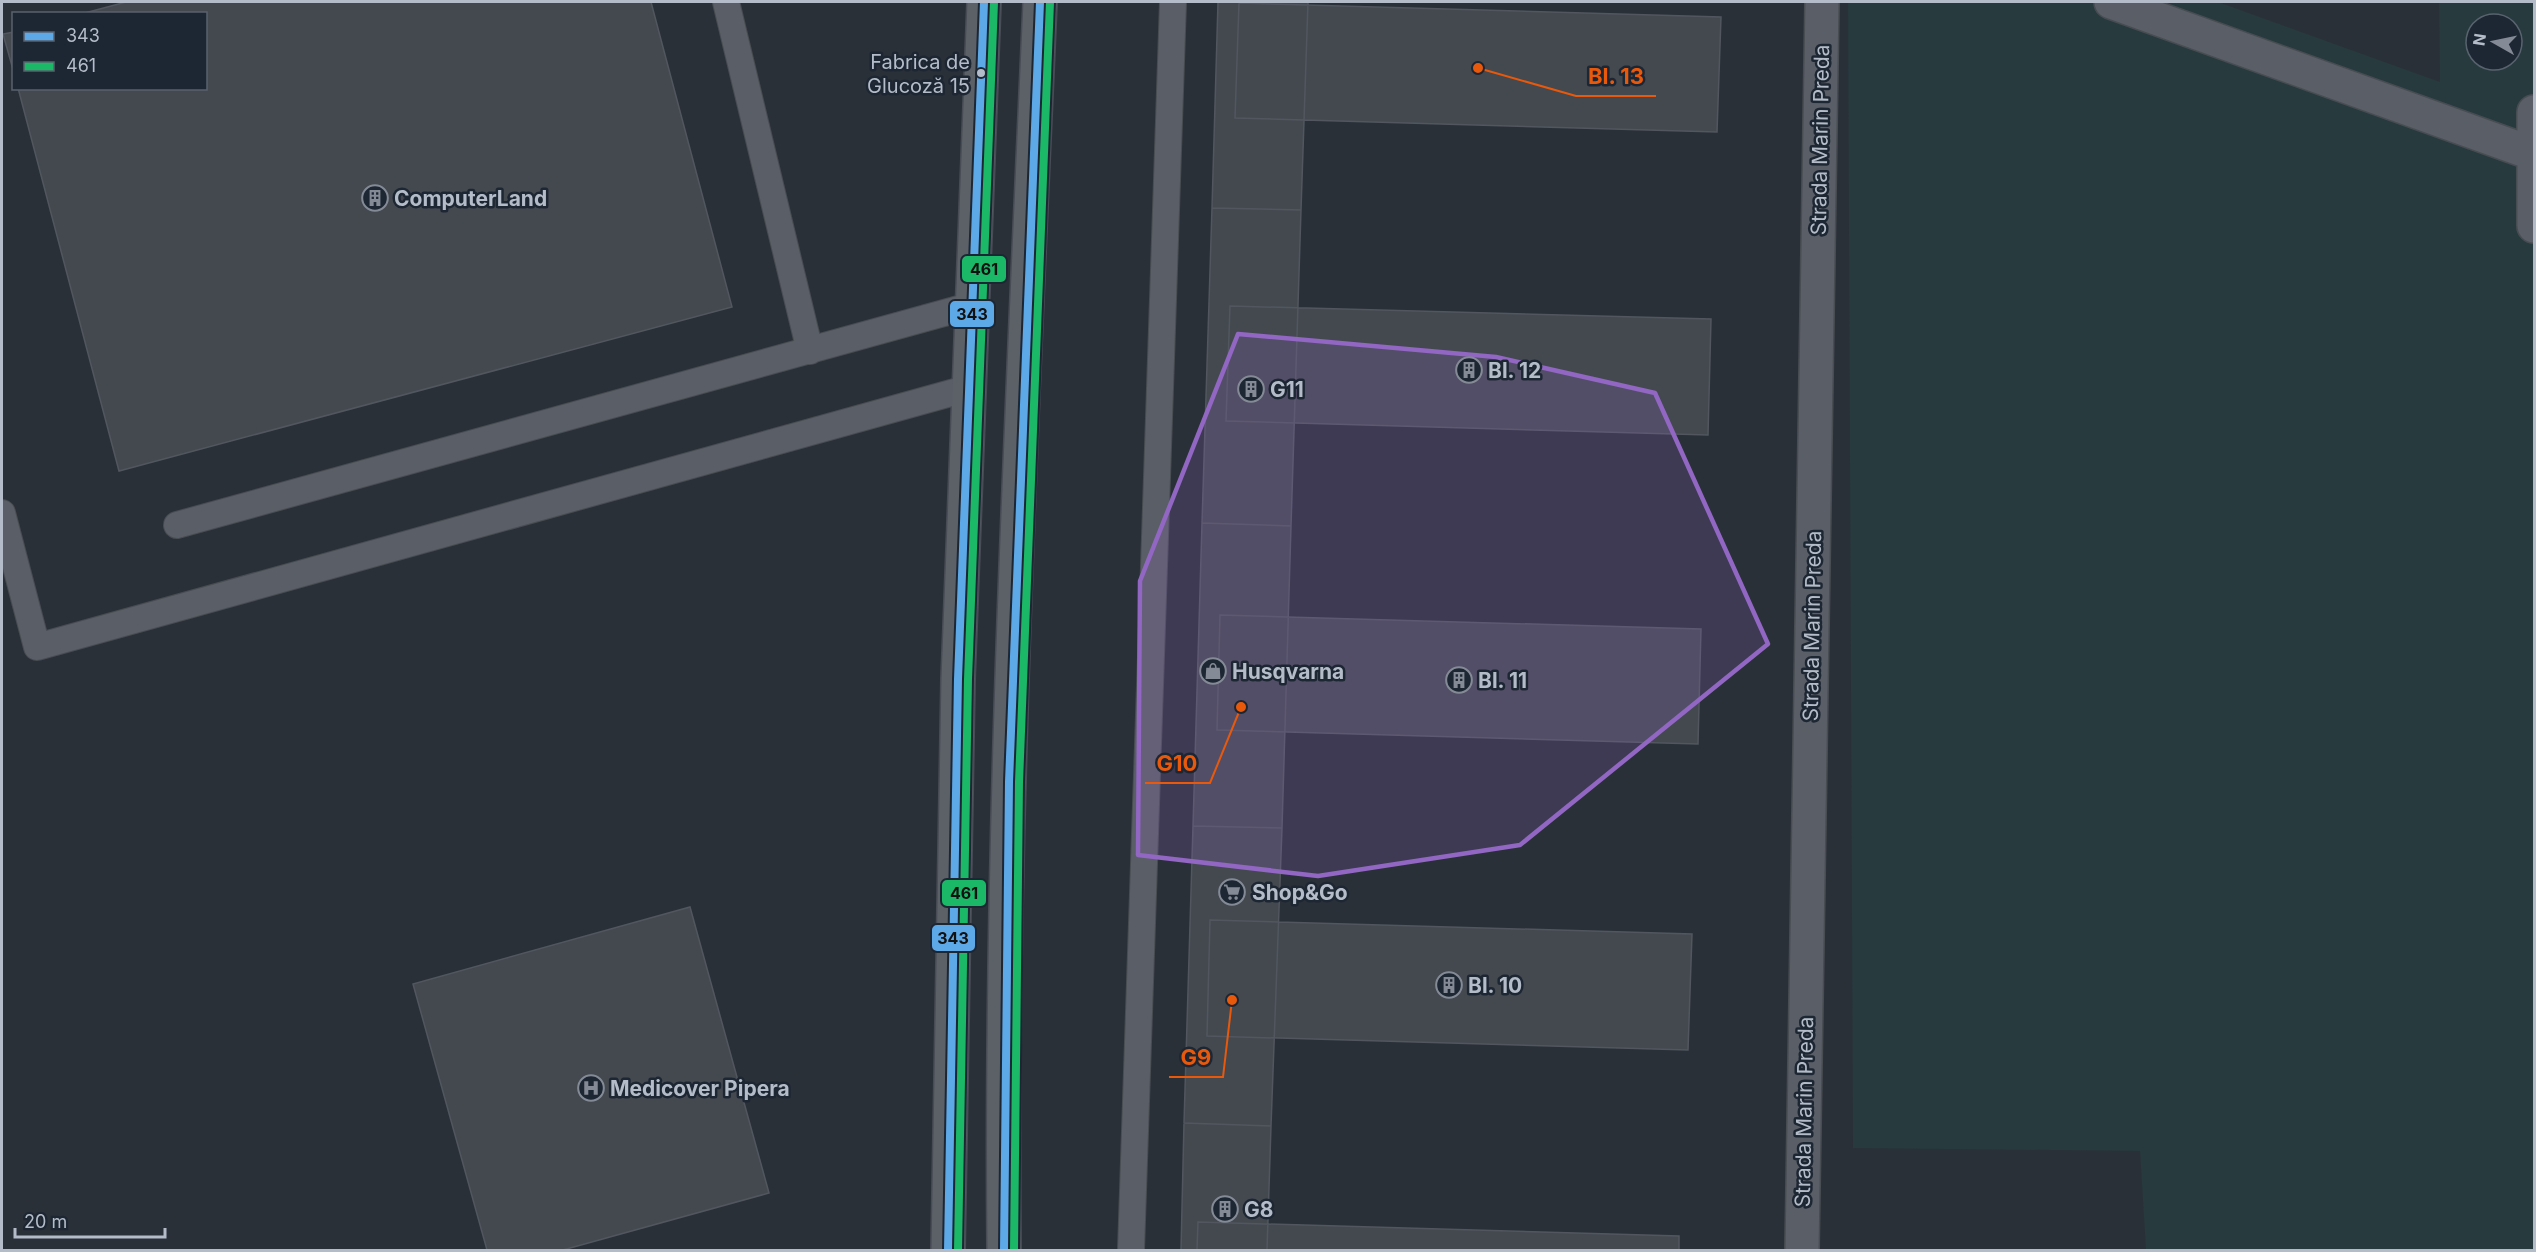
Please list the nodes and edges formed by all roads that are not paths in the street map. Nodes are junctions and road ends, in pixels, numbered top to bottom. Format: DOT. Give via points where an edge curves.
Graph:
graph roads {
  1 [pos="726,2"];
  2 [pos="984,2"];
  3 [pos="1040,2"];
  4 [pos="1173,2"];
  5 [pos="1822,2"];
  6 [pos="2111,2"];
  7 [pos="2535,112"];
  8 [pos="2534,154"];
  9 [pos="2535,226"];
  10 [pos="973,305"];
  11 [pos="810,351"];
  12 [pos="969,388"];
  13 [pos="2,513"];
  14 [pos="177,525"];
  15 [pos="948,1251"];
  16 [pos="1004,1251"];
  17 [pos="1131,1251"];
  18 [pos="1802,1251"];
  1 -- 11 [label="lane"];
  2 -- 10 [label="main road"];
  3 -- 16 [label="main road" via="1006,877"];
  4 -- 17 [label="lane"];
  5 -- 18 [label="street, Strada Marin Preda"];
  6 -- 8 [label="street"];
  7 -- 8 [label="street"];
  8 -- 9 [label="street"];
  10 -- 11 [label="lane"];
  10 -- 12 [label="main road"];
  11 -- 14 [label="lane"];
  12 -- 13 [label="lane" via="37,647"];
  12 -- 15 [label="main road" via="956,726"];
}
